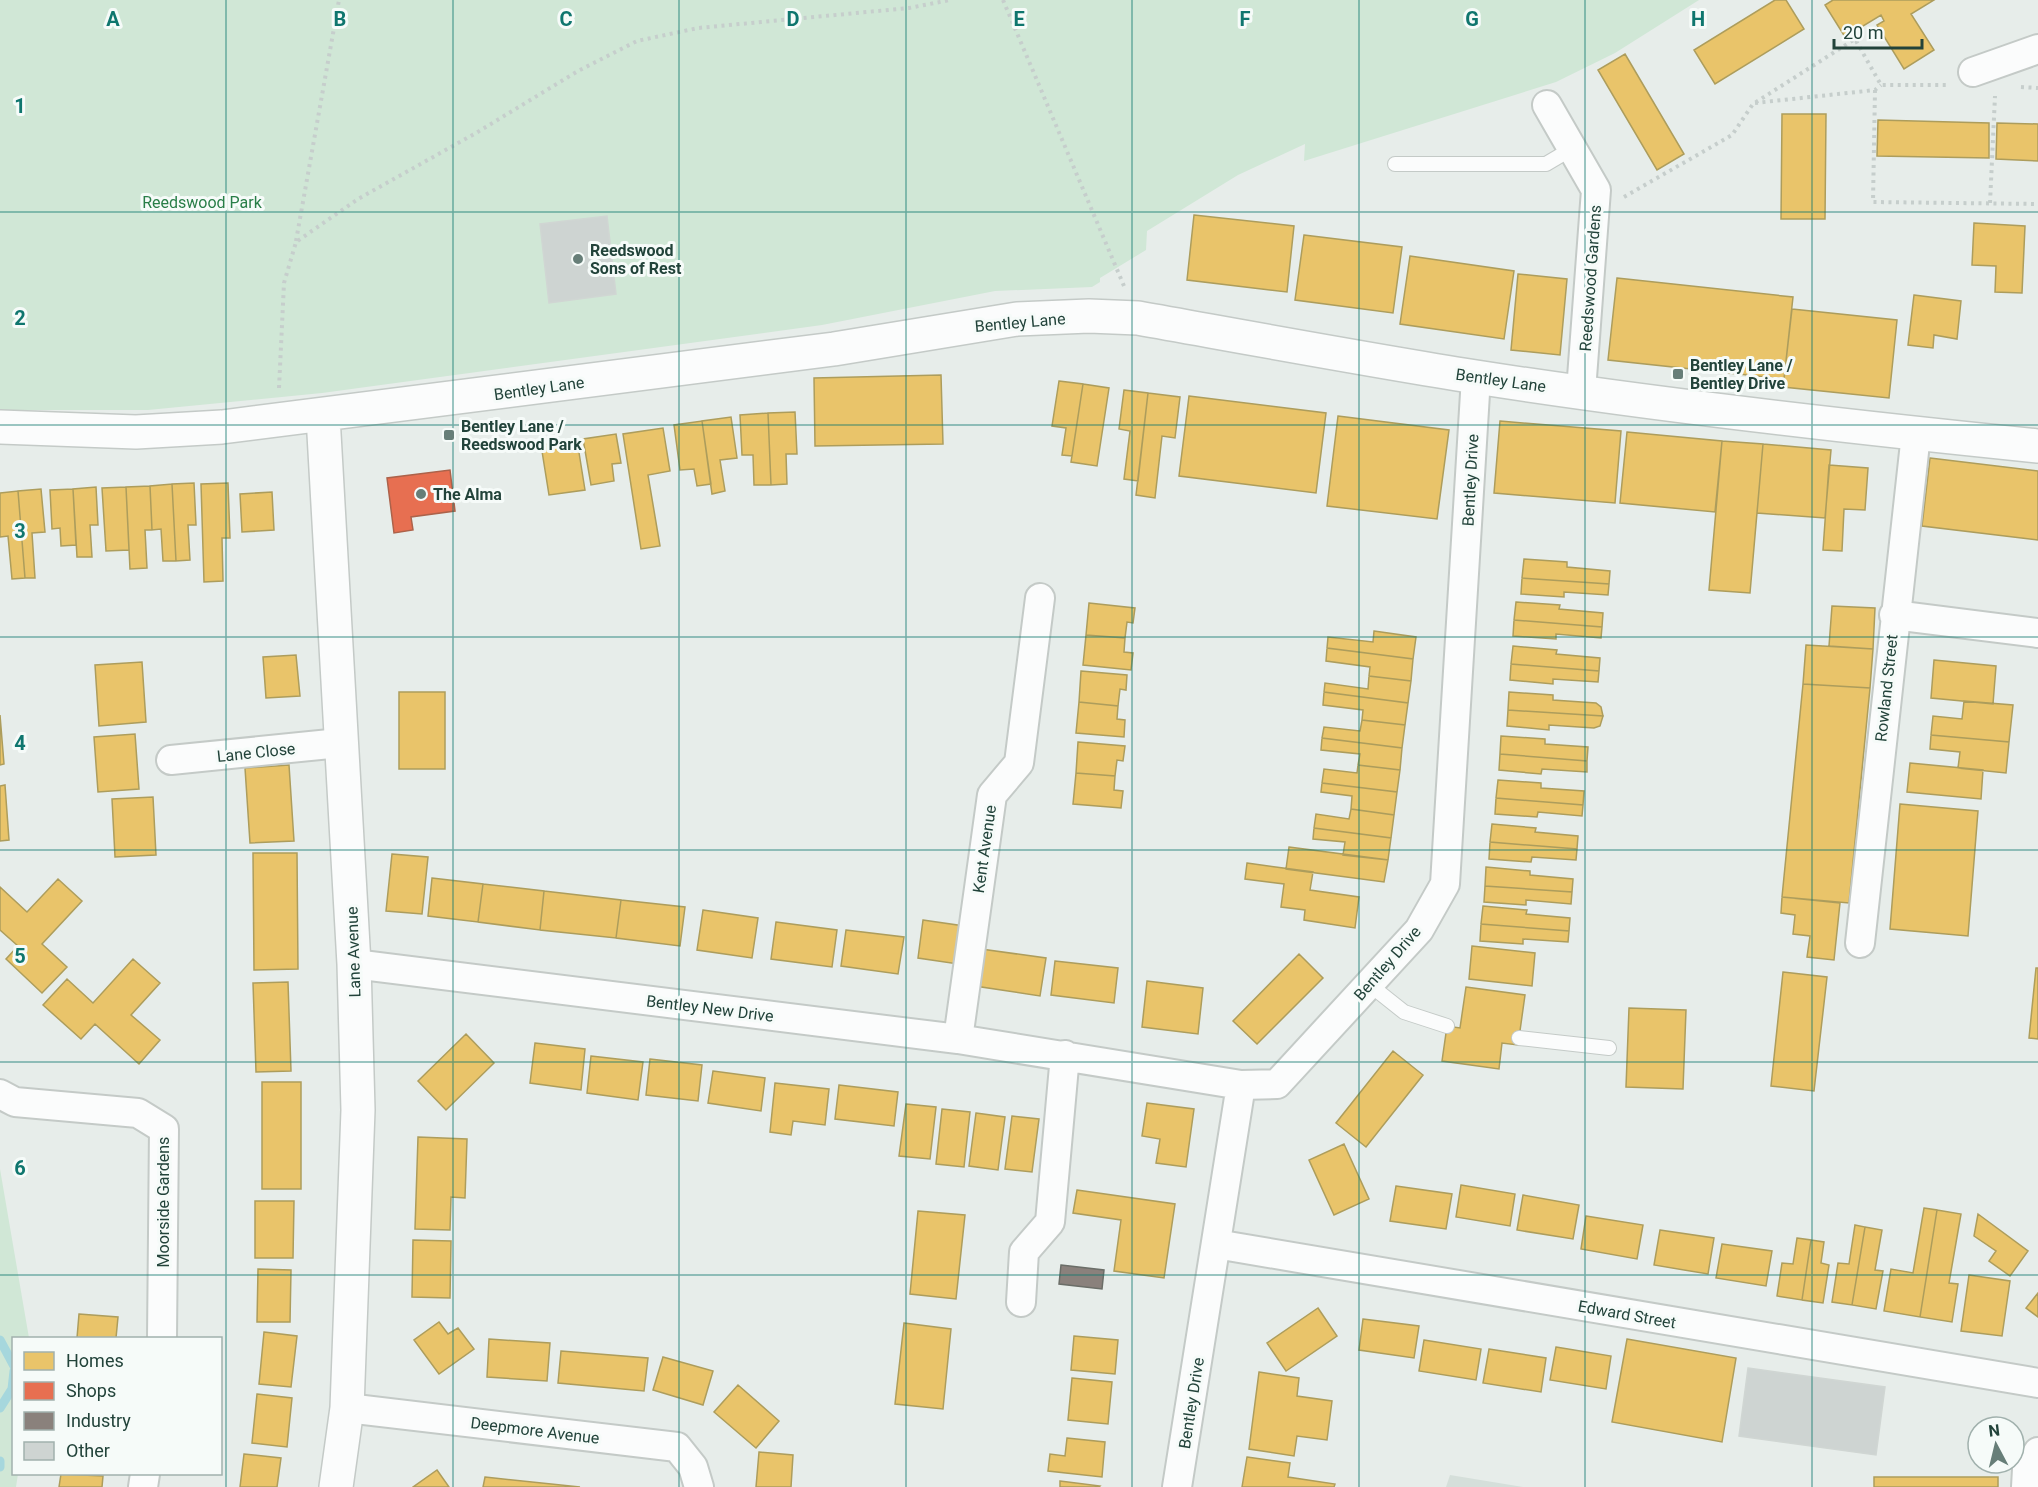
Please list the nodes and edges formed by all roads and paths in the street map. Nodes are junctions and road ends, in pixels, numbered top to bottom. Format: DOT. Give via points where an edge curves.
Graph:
graph roads {
  1 [pos="339,0"];
  2 [pos="950,0"];
  3 [pos="1003,0"];
  4 [pos="2038,49"];
  5 [pos="1984,79"];
  6 [pos="1881,85"];
  7 [pos="1875,90"];
  8 [pos="1753,104"];
  9 [pos="1547,105"];
  10 [pos="1573,148"];
  11 [pos="1395,164"];
  12 [pos="1990,203"];
  13 [pos="2038,204"];
  14 [pos="1595,205"];
  15 [pos="296,242"];
  16 [pos="1138,318"];
  17 [pos="1476,377"];
  18 [pos="1581,391"];
  19 [pos="323,416"];
  20 [pos="277,421"];
  21 [pos="0,427"];
  22 [pos="1916,434"];
  23 [pos="2038,446"];
  24 [pos="1040,598"];
  25 [pos="1894,615"];
  26 [pos="2038,633"];
  27 [pos="340,743"];
  28 [pos="171,760"];
  29 [pos="1860,943"];
  30 [pos="354,964"];
  31 [pos="1370,985"];
  32 [pos="1448,1026"];
  33 [pos="1519,1038"];
  34 [pos="958,1039"];
  35 [pos="1609,1048"];
  36 [pos="1065,1055"];
  37 [pos="1241,1085"];
  38 [pos="0,1094"];
  39 [pos="1216,1244"];
  40 [pos="1022,1302"];
  41 [pos="162,1337"];
  42 [pos="2038,1383"];
  43 [pos="347,1408"];
  44 [pos="2038,1452"];
  45 [pos="336,1487"];
  46 [pos="699,1487"];
  47 [pos="1177,1487"];
  48 [pos="2026,1487"];
  1 -- 15 [label="path"];
  2 -- 15 [label="path" via="909,8 698,28 637,41 358,199"];
  3 -- 16 [label="path"];
  4 -- 5 [label="street"];
  5 -- 6 [label="path" via="1973,85"];
  5 -- 12 [label="path"];
  6 -- 7 [label="path"];
  6 -- 8 [label="path" via="1855,39"];
  7 -- 8 [label="path"];
  7 -- 12 [label="path" via="1873,202"];
  8 -- 14 [label="path" via="1732,135 1612,204"];
  9 -- 10 [label="street, Reedswood Gardens"];
  10 -- 11 [label="lane" via="1546,164"];
  10 -- 14 [label="street, Reedswood Gardens" via="1596,190"];
  12 -- 13 [label="path"];
  14 -- 18 [label="street, Reedswood Gardens"];
  15 -- 20 [label="path" via="284,283"];
  16 -- 17 [label="street, Bentley Lane"];
  16 -- 19 [label="street, Bentley Lane" via="1017,319 834,349"];
  17 -- 18 [label="street, Bentley Lane"];
  17 -- 31 [label="street, Bentley Drive" via="1445,885 1419,930"];
  18 -- 22 [label="street, Bentley Lane"];
  19 -- 20 [label="street, Bentley Lane"];
  19 -- 27 [label="street, Lane Avenue"];
  20 -- 21 [label="street, Bentley Lane" via="136,432"];
  22 -- 23 [label="street, Bentley Lane"];
  22 -- 25 [label="street, Rowland Street"];
  24 -- 34 [label="street, Kent Avenue" via="1019,763 992,795"];
  25 -- 26 [label="street"];
  25 -- 29 [label="street, Rowland Street"];
  27 -- 28 [label="street, Lane Close"];
  27 -- 30 [label="street, Lane Avenue"];
  30 -- 34 [label="street, Bentley New Drive"];
  30 -- 43 [label="street, Lane Avenue" via="358,1110"];
  31 -- 32 [label="lane" via="1404,1012"];
  31 -- 37 [label="street, Bentley Drive" via="1277,1084"];
  33 -- 35 [label="lane"];
  34 -- 36 [label="street, Bentley New Drive"];
  36 -- 37 [label="street, Bentley New Drive"];
  36 -- 40 [label="street" via="1050,1222 1024,1252"];
  37 -- 39 [label="street, Bentley Drive"];
  38 -- 41 [label="street, Moorside Gardens" via="15,1102 138,1113 164,1129"];
  39 -- 42 [label="street, Edward Street"];
  39 -- 47 [label="street, Bentley Drive"];
  43 -- 45 [label="street, Lane Avenue"];
  43 -- 46 [label="street, Deepmore Avenue" via="677,1447 693,1467"];
  44 -- 48 [label="street" via="2027,1469"];
}
